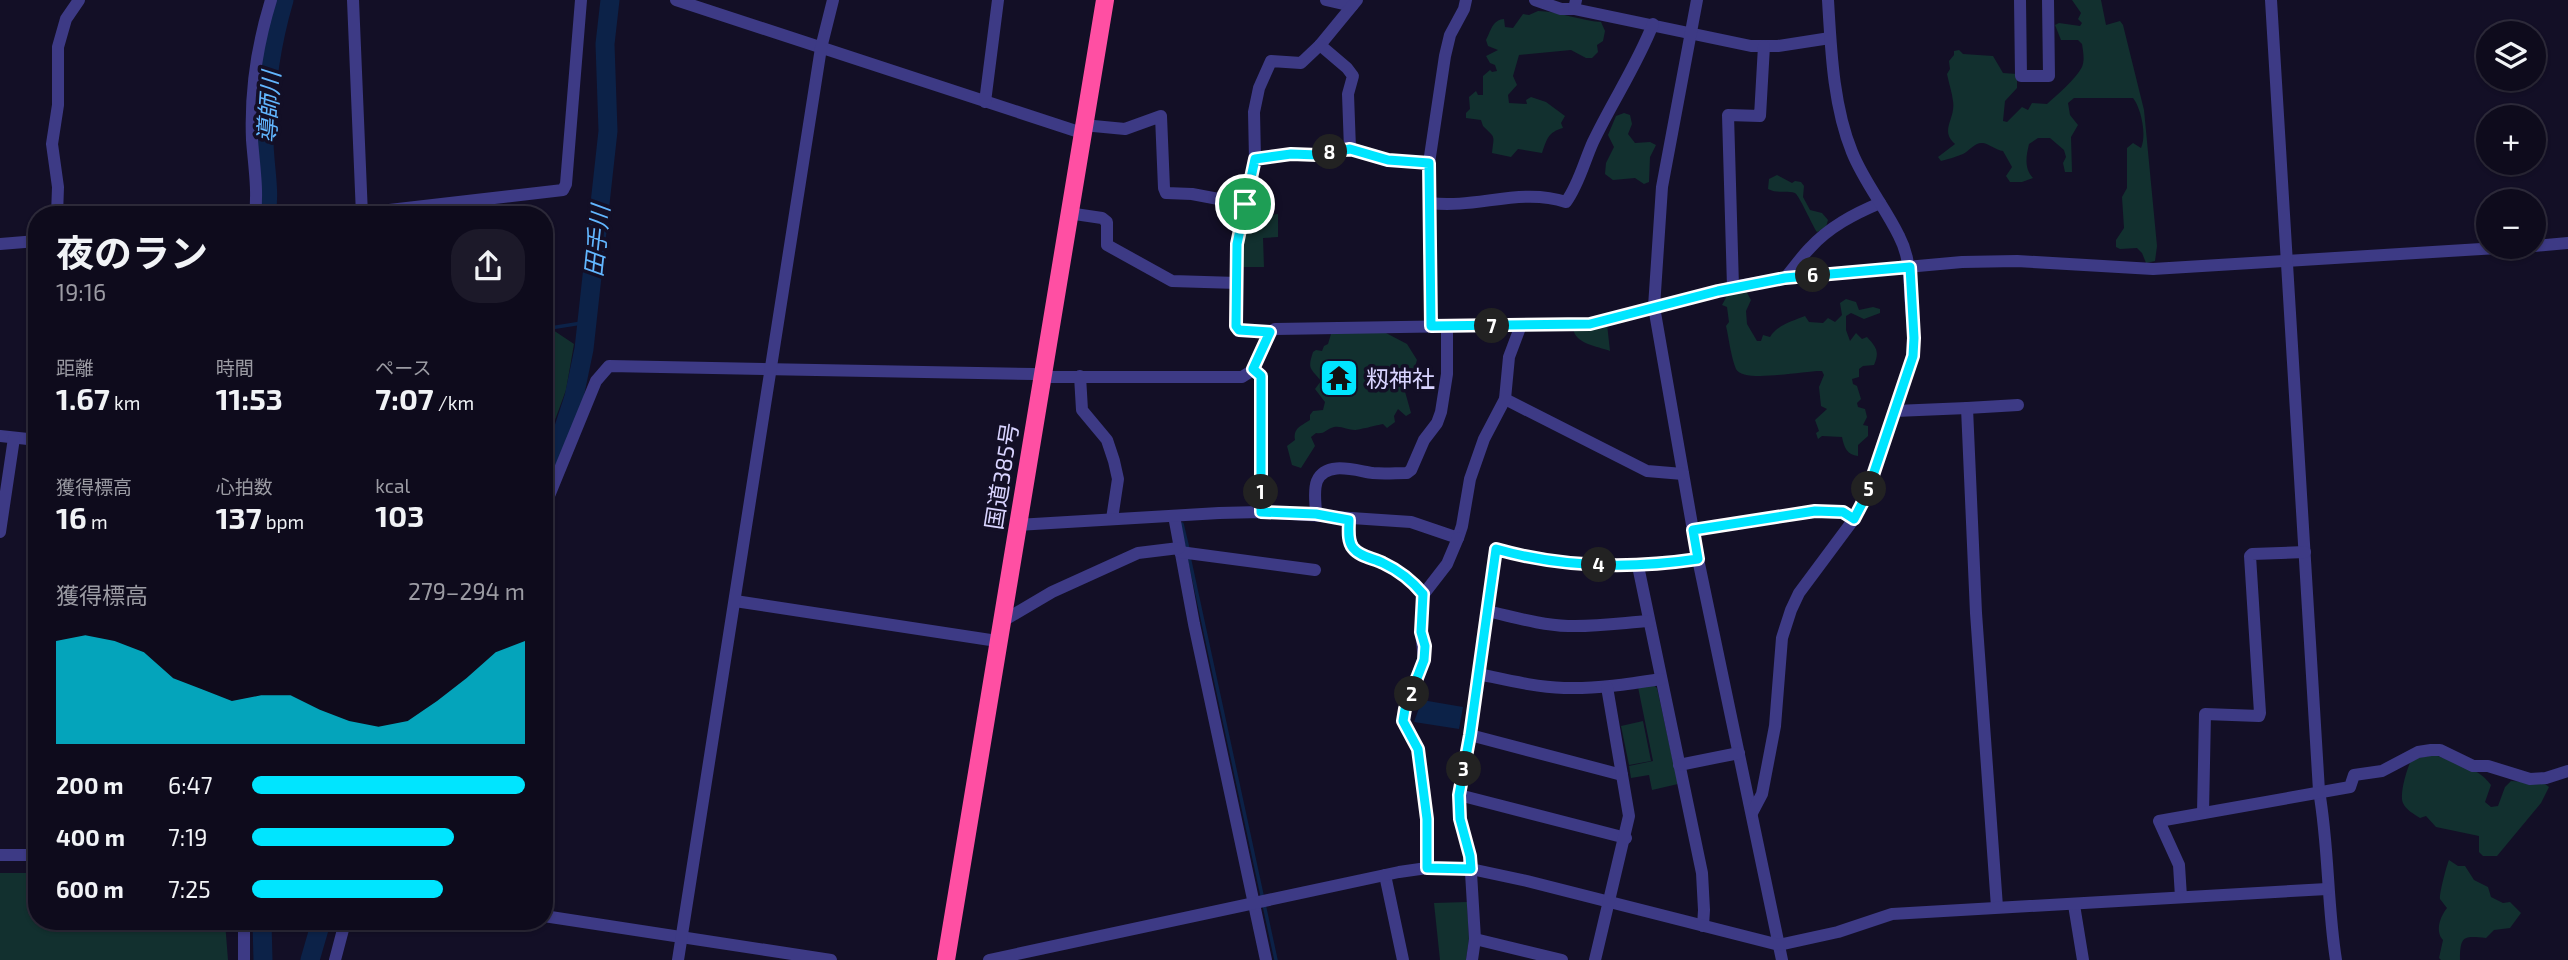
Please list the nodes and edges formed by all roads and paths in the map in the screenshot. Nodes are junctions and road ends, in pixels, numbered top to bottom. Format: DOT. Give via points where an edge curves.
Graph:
graph roads {
  1 [pos="79,0"];
  2 [pos="271,0"];
  3 [pos="353,0"];
  4 [pos="581,0"];
  5 [pos="676,0"];
  6 [pos="833,0"];
  7 [pos="998,0"];
  8 [pos="1105,0"];
  9 [pos="1326,0"];
  10 [pos="1466,0"];
  11 [pos="1535,0"];
  12 [pos="1697,0"];
  13 [pos="1828,0"];
  14 [pos="2020,0"];
  15 [pos="2048,0"];
  16 [pos="2271,0"];
  17 [pos="1354,3"];
  18 [pos="1575,4"];
  19 [pos="1653,24"];
  20 [pos="1692,33"];
  21 [pos="1830,38"];
  22 [pos="1320,45"];
  23 [pos="1764,46"];
  24 [pos="821,48"];
  25 [pos="985,102"];
  26 [pos="1083,129"];
  27 [pos="1350,149"];
  28 [pos="1255,159"];
  29 [pos="1429,163"];
  30 [pos="1430,203"];
  31 [pos="1880,203"];
  32 [pos="1245,204"];
  33 [pos="57,206"];
  34 [pos="256,206"];
  35 [pos="362,206"];
  36 [pos="429,206"];
  37 [pos="1068,213"];
  38 [pos="28,242"];
  39 [pos="2568,243"];
  40 [pos="0,244"];
  41 [pos="2546,245"];
  42 [pos="2476,249"];
  43 [pos="2287,261"];
  44 [pos="1910,267"];
  45 [pos="1785,278"];
  46 [pos="1237,283"];
  47 [pos="1733,287"];
  48 [pos="1654,307"];
  49 [pos="1521,325"];
  50 [pos="1431,326"];
  51 [pos="1447,327"];
  52 [pos="1270,332"];
  53 [pos="1253,369"];
  54 [pos="771,370"];
  55 [pos="1080,376"];
  56 [pos="1042,377"];
  57 [pos="1506,399"];
  58 [pos="2018,405"];
  59 [pos="1967,408"];
  60 [pos="1895,411"];
  61 [pos="0,436"];
  62 [pos="14,438"];
  63 [pos="28,439"];
  64 [pos="1682,474"];
  65 [pos="553,486"];
  66 [pos="1261,512"];
  67 [pos="1316,514"];
  68 [pos="1174,516"];
  69 [pos="1112,519"];
  70 [pos="1854,519"];
  71 [pos="1349,520"];
  72 [pos="1017,525"];
  73 [pos="1693,530"];
  74 [pos="0,532"];
  75 [pos="1458,538"];
  76 [pos="1180,550"];
  77 [pos="2305,552"];
  78 [pos="1698,559"];
  79 [pos="1638,566"];
  80 [pos="1315,570"];
  81 [pos="1423,594"];
  82 [pos="735,601"];
  83 [pos="1487,611"];
  84 [pos="1649,621"];
  85 [pos="1001,622"];
  86 [pos="997,640"];
  87 [pos="1478,674"];
  88 [pos="1661,679"];
  89 [pos="1607,687"];
  90 [pos="1470,735"];
  91 [pos="1739,753"];
  92 [pos="1679,765"];
  93 [pos="2568,771"];
  94 [pos="1622,775"];
  95 [pos="2319,791"];
  96 [pos="1459,795"];
  97 [pos="1752,813"];
  98 [pos="2203,813"];
  99 [pos="1626,838"];
  100 [pos="0,855"];
  101 [pos="28,855"];
  102 [pos="1427,868"];
  103 [pos="1471,869"];
  104 [pos="1385,875"];
  105 [pos="2327,890"];
  106 [pos="2181,897"];
  107 [pos="1254,903"];
  108 [pos="1610,903"];
  109 [pos="2074,905"];
  110 [pos="1997,907"];
  111 [pos="553,917"];
  112 [pos="1703,926"];
  113 [pos="244,930"];
  114 [pos="343,930"];
  115 [pos="681,937"];
  116 [pos="1475,939"];
  117 [pos="1779,945"];
  118 [pos="244,960"];
  119 [pos="335,960"];
  120 [pos="678,960"];
  121 [pos="831,960"];
  122 [pos="946,960"];
  123 [pos="989,960"];
  124 [pos="1266,960"];
  125 [pos="1403,960"];
  126 [pos="1472,960"];
  127 [pos="1562,960"];
  128 [pos="1595,960"];
  129 [pos="1782,960"];
  130 [pos="2083,960"];
  131 [pos="2336,960"];
  1 -- 33 [label="street" via="66,19 58,47 58,105 52,144"];
  2 -- 34 [label="street" via="254,74"];
  3 -- 35 [label="street"];
  4 -- 36 [label="street" via="563,190"];
  5 -- 24 [label="street"];
  6 -- 24 [label="street"];
  7 -- 25 [label="street"];
  8 -- 26 [label="highway, 国道385号"];
  9 -- 17 [label="street"];
  10 -- 29 [label="street" via="1445,57"];
  11 -- 18 [label="street" via="1561,9"];
  12 -- 20 [label="street"];
  13 -- 21 [label="street"];
  14 -- 15 [label="street" via="2021,76 2049,76"];
  16 -- 43 [label="street"];
  17 -- 22 [label="street"];
  18 -- 19 [label="street"];
  19 -- 20 [label="street"];
  19 -- 30 [label="street" via="1566,202 1525,196 1451,206"];
  20 -- 23 [label="street"];
  20 -- 48 [label="street" via="1662,187"];
  21 -- 23 [label="street"];
  21 -- 31 [label="street" via="1842,121 1852,152"];
  22 -- 27 [label="street" via="1353,76 1348,94"];
  22 -- 28 [label="street" via="1301,63 1271,61 1254,112"];
  23 -- 47 [label="street" via="1760,116 1728,116"];
  24 -- 25 [label="street"];
  24 -- 54 [label="street"];
  25 -- 26 [label="street"];
  26 -- 32 [label="street" via="1125,129 1161,116 1166,193"];
  26 -- 37 [label="highway, 国道385号"];
  27 -- 28 [label="street"];
  27 -- 29 [label="street" via="1388,160"];
  28 -- 32 [label="street"];
  29 -- 30 [label="street"];
  30 -- 50 [label="street"];
  31 -- 44 [label="street" via="1900,236"];
  31 -- 45 [label="street" via="1831,229"];
  32 -- 46 [label="street" via="1237,244"];
  37 -- 46 [label="street" via="1102,218 1107,222 1107,245 1172,281"];
  37 -- 56 [label="highway, 国道385号"];
  38 -- 40 [label="street"];
  39 -- 41 [label="street"];
  42 -- 43 [label="street"];
  43 -- 44 [label="street" via="2153,269 2017,261"];
  43 -- 77 [label="street"];
  44 -- 45 [label="street"];
  44 -- 60 [label="street" via="1913,356"];
  45 -- 47 [label="street"];
  46 -- 52 [label="street" via="1236,326"];
  47 -- 48 [label="street"];
  48 -- 49 [label="street" via="1590,324"];
  48 -- 64 [label="street"];
  49 -- 51 [label="street"];
  49 -- 57 [label="street" via="1509,357"];
  50 -- 51 [label="street"];
  50 -- 52 [label="street"];
  51 -- 67 [label="street" via="1441,412 1411,470 1374,473 1346,467 1325,472 1317,479"];
  52 -- 53 [label="street"];
  53 -- 55 [label="street" via="1242,377"];
  53 -- 66 [label="street" via="1261,376"];
  54 -- 56 [label="street"];
  54 -- 65 [label="street" via="608,366 596,382"];
  54 -- 82 [label="street"];
  55 -- 56 [label="street"];
  55 -- 69 [label="street" via="1082,410 1107,440 1118,478"];
  56 -- 72 [label="highway, 国道385号"];
  57 -- 64 [label="street" via="1647,471"];
  57 -- 75 [label="street" via="1484,439 1470,479"];
  58 -- 59 [label="street"];
  59 -- 60 [label="street"];
  59 -- 110 [label="street"];
  60 -- 70 [label="street"];
  61 -- 62 [label="street"];
  62 -- 63 [label="street"];
  62 -- 74 [label="street"];
  64 -- 73 [label="street"];
  66 -- 67 [label="street"];
  66 -- 68 [label="street"];
  67 -- 71 [label="street"];
  68 -- 69 [label="street"];
  68 -- 76 [label="street"];
  69 -- 72 [label="street"];
  70 -- 73 [label="street" via="1843,512 1815,511"];
  70 -- 97 [label="street" via="1791,610 1782,638 1775,726 1762,794"];
  71 -- 75 [label="street" via="1411,522"];
  71 -- 81 [label="street" via="1353,548 1396,571"];
  72 -- 85 [label="highway, 国道385号"];
  73 -- 78 [label="street"];
  75 -- 81 [label="street" via="1447,564"];
  76 -- 80 [label="street"];
  76 -- 85 [label="street" via="1138,554 1052,592"];
  76 -- 107 [label="street"];
  77 -- 95 [label="street"];
  77 -- 98 [label="street" via="2250,556 2260,713 2205,714"];
  78 -- 79 [label="street"];
  78 -- 91 [label="street"];
  79 -- 83 [label="street" via="1546,562 1496,549"];
  79 -- 84 [label="street"];
  81 -- 102 [label="street" via="1424,660 1403,721 1418,749 1427,819"];
  82 -- 86 [label="street"];
  82 -- 115 [label="street"];
  83 -- 84 [label="street" via="1566,626"];
  83 -- 87 [label="street"];
  84 -- 88 [label="street"];
  85 -- 86 [label="highway, 国道385号"];
  86 -- 122 [label="highway, 国道385号"];
  87 -- 89 [label="street" via="1530,685"];
  87 -- 90 [label="street"];
  88 -- 89 [label="street"];
  88 -- 92 [label="street"];
  89 -- 94 [label="street"];
  90 -- 94 [label="street"];
  90 -- 96 [label="street"];
  91 -- 92 [label="street"];
  91 -- 97 [label="street"];
  92 -- 112 [label="street" via="1702,873"];
  93 -- 95 [label="street" via="2530,779 2473,766 2431,750 2382,771 2354,775 2350,787"];
  94 -- 99 [label="street" via="1629,803"];
  95 -- 98 [label="street"];
  95 -- 105 [label="street" via="2326,830"];
  96 -- 99 [label="street"];
  96 -- 103 [label="street"];
  97 -- 117 [label="street"];
  98 -- 106 [label="street" via="2159,821 2179,864"];
  99 -- 108 [label="street"];
  100 -- 101 [label="street"];
  102 -- 103 [label="street"];
  102 -- 104 [label="street"];
  103 -- 108 [label="street"];
  103 -- 116 [label="street"];
  104 -- 107 [label="street"];
  104 -- 125 [label="street"];
  105 -- 106 [label="street"];
  105 -- 131 [label="street"];
  106 -- 109 [label="street"];
  107 -- 123 [label="street"];
  107 -- 124 [label="street"];
  108 -- 112 [label="street"];
  108 -- 128 [label="street"];
  109 -- 110 [label="street"];
  109 -- 130 [label="street"];
  110 -- 117 [label="street" via="1892,914"];
  111 -- 115 [label="street"];
  112 -- 117 [label="street"];
  113 -- 118 [label="street"];
  114 -- 119 [label="street"];
  115 -- 120 [label="street"];
  115 -- 121 [label="street"];
  116 -- 126 [label="street"];
  116 -- 127 [label="street"];
  117 -- 129 [label="street"];
}
